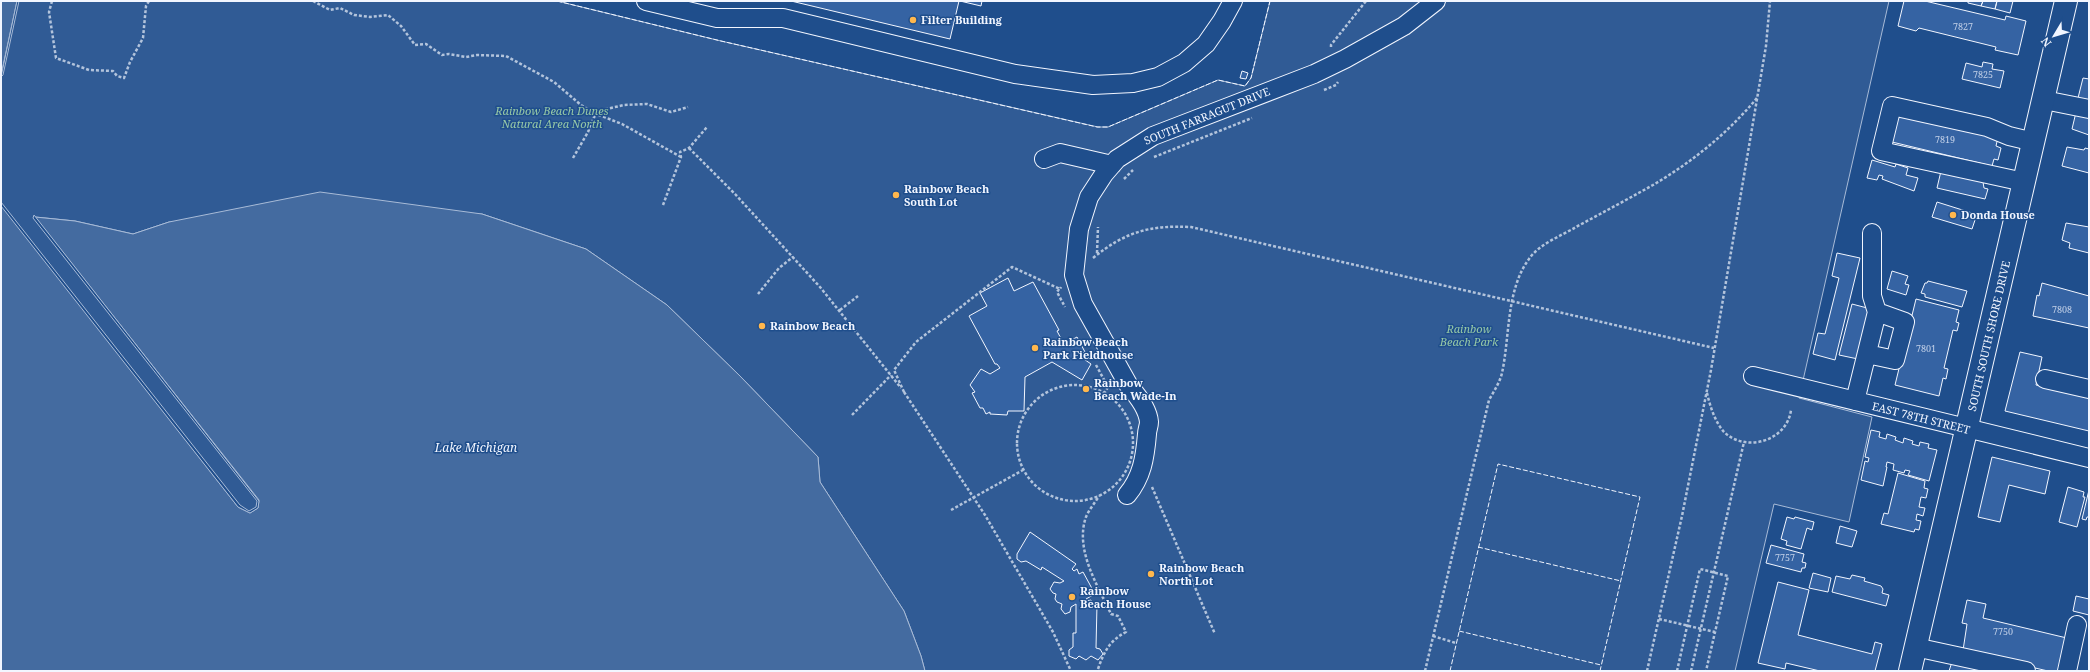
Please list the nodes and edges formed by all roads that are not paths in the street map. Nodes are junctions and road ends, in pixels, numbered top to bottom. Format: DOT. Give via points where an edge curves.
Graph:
graph roads {
  1 [pos="646,1"];
  2 [pos="1233,1"];
  3 [pos="1436,1"];
  4 [pos="2066,1"];
  5 [pos="2044,100"];
  6 [pos="2089,109"];
  7 [pos="2034,142"];
  8 [pos="2024,182"];
  9 [pos="1872,233"];
  10 [pos="1877,312"];
  11 [pos="1867,354"];
  12 [pos="1753,376"];
  13 [pos="2045,379"];
  14 [pos="2089,389"];
  15 [pos="1855,401"];
  16 [pos="1967,430"];
  17 [pos="2089,458"];
  18 [pos="1127,495"];
  19 [pos="2077,625"];
  20 [pos="1916,647"];
  21 [pos="2072,670"];
  22 [pos="1910,671"];
  23 [pos="2026,671"];
  1 -- 2 [label="street" via="717,18 783,18 1015,74 1093,85 1133,84 1158,77 1184,63 1206,44"];
  3 -- 18 [label="street, SOUTH FARRAGUT DRIVE" via="1404,26 1314,74 1153,136 1135,146 1108,170 1089,197 1079,228 1074,275 1083,304 1129,386 1138,395 1149,421 1142,469 1136,485"];
  4 -- 5 [label="main road, SOUTH SOUTH SHORE DRIVE"];
  5 -- 6 [label="street"];
  5 -- 7 [label="main road, SOUTH SOUTH SHORE DRIVE"];
  7 -- 8 [label="main road, SOUTH SOUTH SHORE DRIVE"];
  7 -- 8 [label="street" via="2009,136 1988,127 1892,106 1881,151"];
  8 -- 16 [label="main road, SOUTH SOUTH SHORE DRIVE"];
  9 -- 10 [label="street" via="1872,296"];
  10 -- 11 [label="street"];
  10 -- 11 [label="street" via="1906,322 1895,360"];
  11 -- 15 [label="street"];
  12 -- 15 [label="street, EAST 78TH STREET"];
  13 -- 14 [label="street"];
  15 -- 16 [label="street, EAST 78TH STREET"];
  16 -- 17 [label="street, EAST 78TH STREET"];
  16 -- 20 [label="main road, SOUTH SOUTH SHORE DRIVE"];
  19 -- 21 [label="street"];
  20 -- 22 [label="main road, SOUTH SOUTH SHORE DRIVE"];
  20 -- 23 [label="street"];
}
